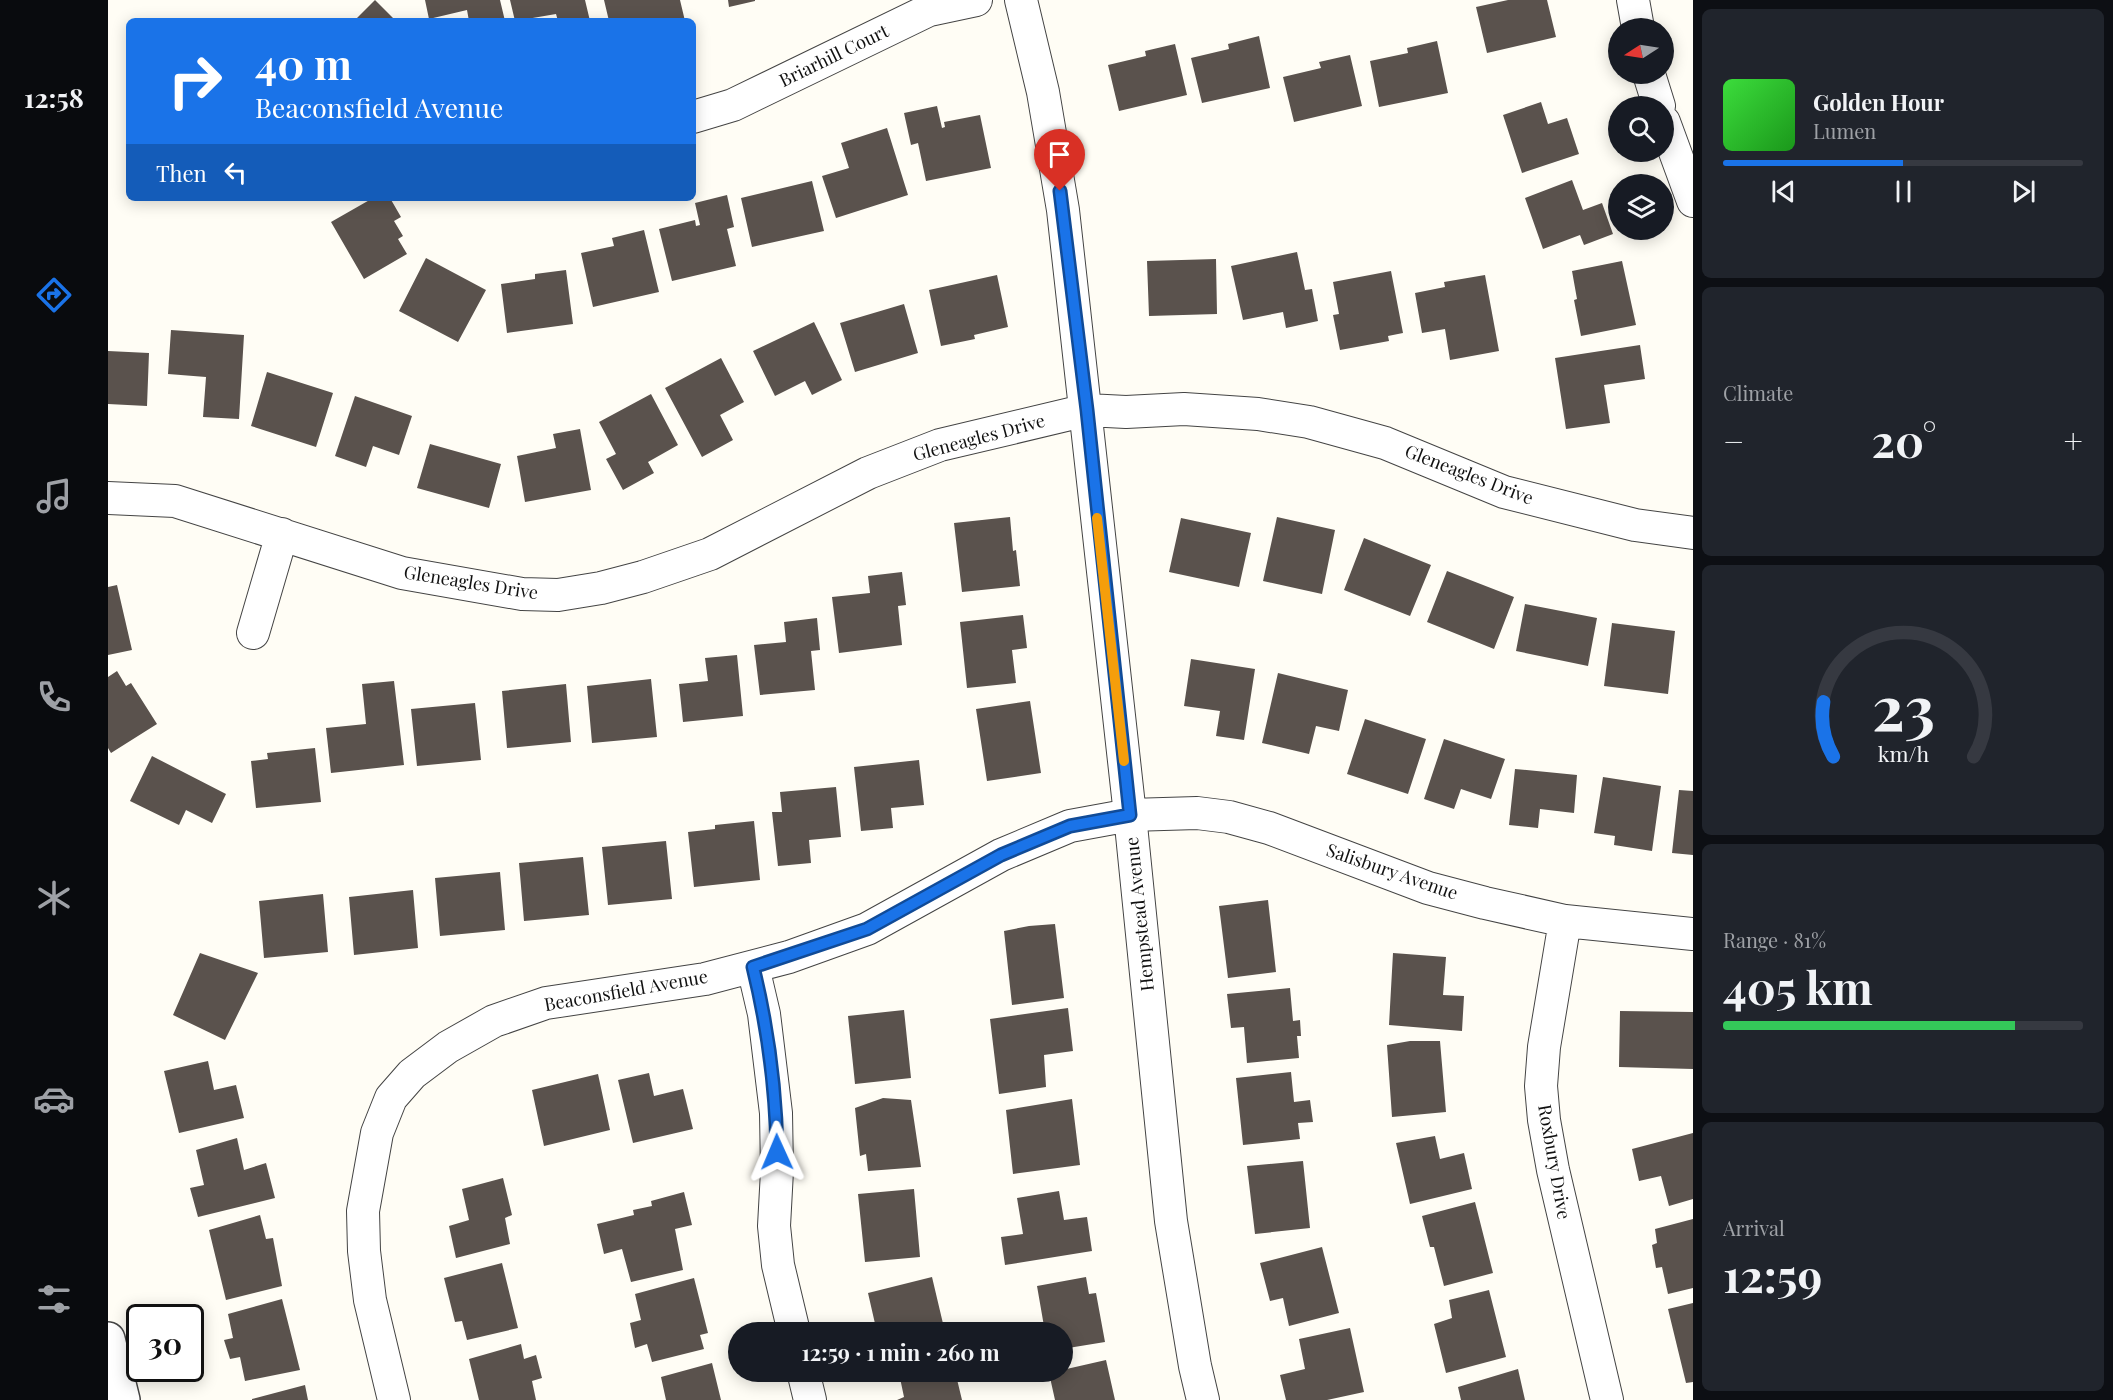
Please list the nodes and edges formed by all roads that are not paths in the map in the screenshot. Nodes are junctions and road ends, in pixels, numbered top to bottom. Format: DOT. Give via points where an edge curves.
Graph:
graph roads {
  1 [pos="976,0"];
  2 [pos="1021,0"];
  3 [pos="1633,0"];
  4 [pos="1636,18"];
  5 [pos="696,116"];
  6 [pos="1674,149"];
  7 [pos="1693,201"];
  8 [pos="1087,410"];
  9 [pos="108,498"];
  10 [pos="1693,533"];
  11 [pos="282,534"];
  12 [pos="253,633"];
  13 [pos="1130,815"];
  14 [pos="1565,921"];
  15 [pos="1693,934"];
  16 [pos="753,967"];
  17 [pos="792,1322"];
  18 [pos="108,1339"];
  19 [pos="806,1382"];
  20 [pos="123,1400"];
  21 [pos="394,1400"];
  22 [pos="810,1400"];
  23 [pos="1203,1400"];
  24 [pos="1607,1400"];
  1 -- 5 [label="street, Briarhill Court" via="929,10 733,105"];
  2 -- 8 [label="street, Hempstead Avenue" via="1043,92 1063,210"];
  3 -- 4 [label="street"];
  6 -- 7 [label="street"];
  8 -- 10 [label="street, Gleneagles Drive" via="1184,409 1309,422 1385,443 1504,492 1635,525"];
  8 -- 11 [label="street, Gleneagles Drive" via="940,445 868,473 710,554 643,577 558,595 522,594 402,573"];
  8 -- 13 [label="street, Hempstead Avenue"];
  9 -- 11 [label="street, Gleneagles Drive" via="175,501"];
  11 -- 12 [label="street"];
  13 -- 14 [label="street, Salisbury Avenue" via="1197,813 1229,817 1269,828 1428,888"];
  13 -- 16 [label="street, Beaconsfield Avenue" via="1070,826 1001,855 867,929"];
  13 -- 23 [label="street, Hempstead Avenue" via="1171,1221"];
  14 -- 15 [label="street, Salisbury Avenue"];
  14 -- 24 [label="street, Roxbury Drive" via="1544,1047 1542,1097 1553,1170"];
  16 -- 17 [label="street" via="764,1014 776,1113 774,1226 778,1265"];
  16 -- 21 [label="street, Beaconsfield Avenue" via="705,979 546,1003 505,1017 448,1047 412,1074 391,1098 377,1133 363,1211 370,1300"];
  18 -- 20 [label="street"];
  19 -- 22 [label="street"];
}
